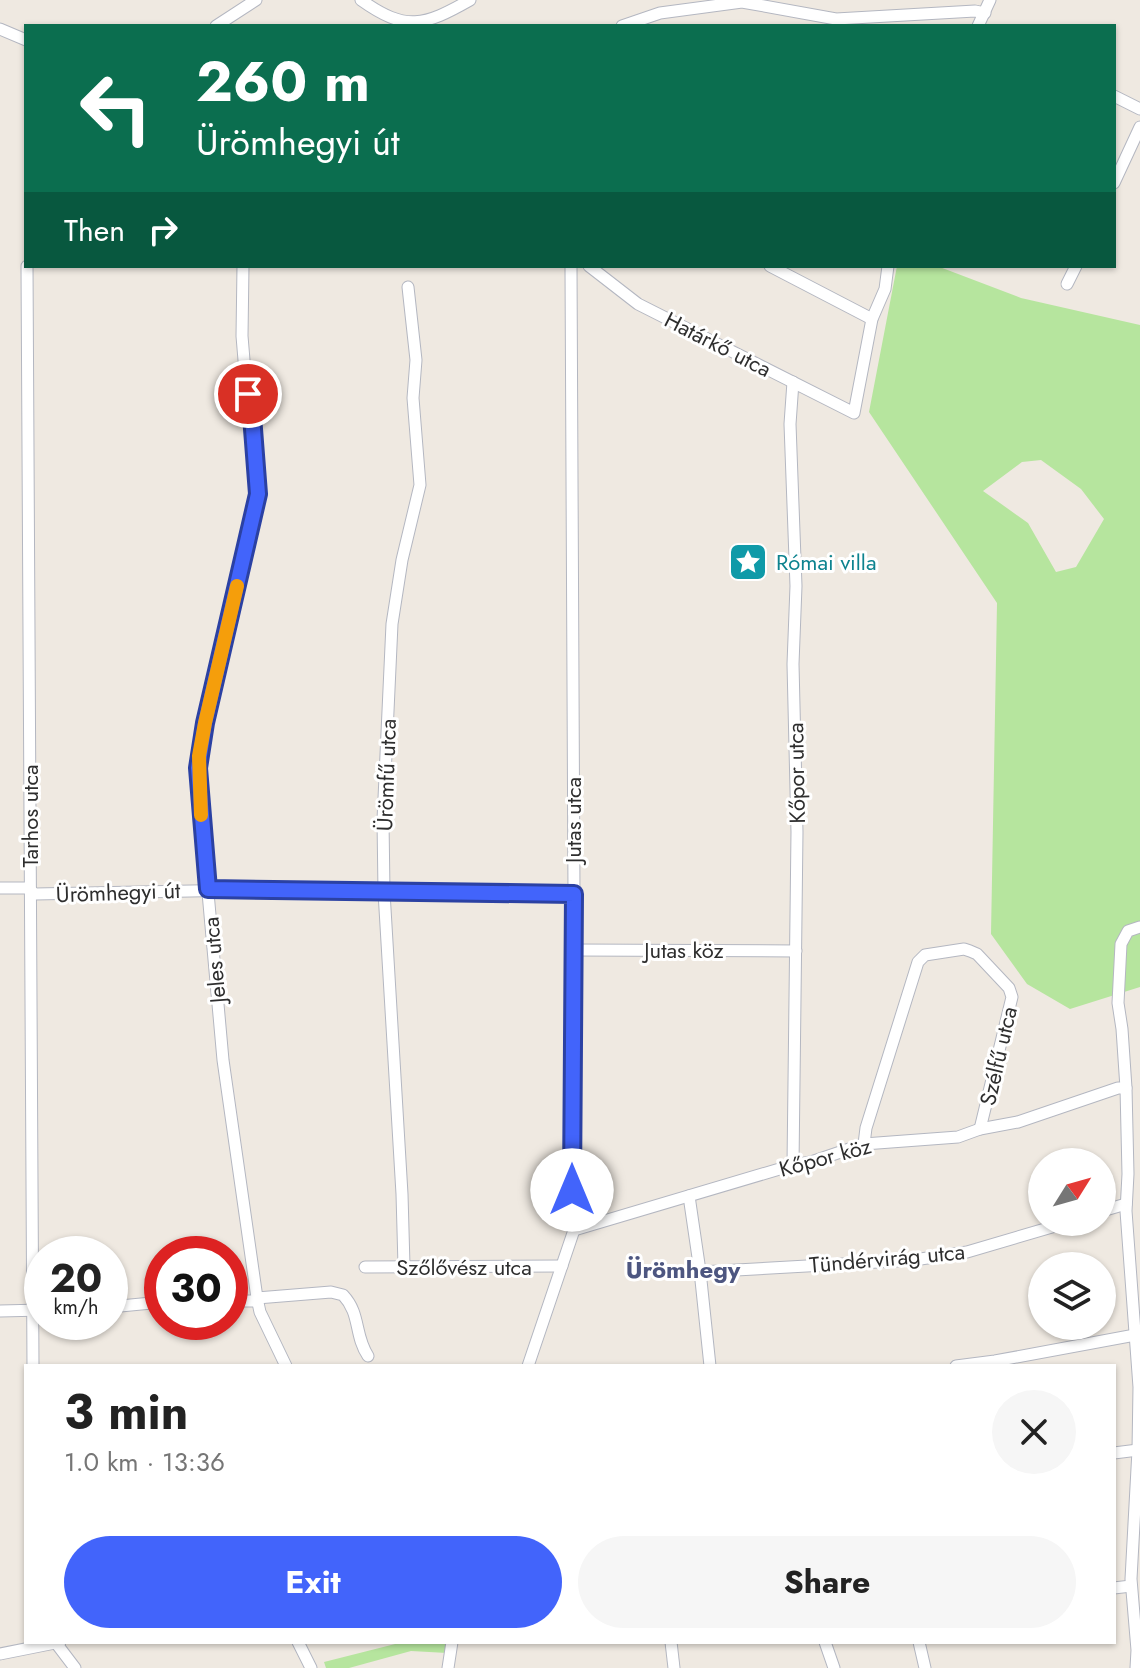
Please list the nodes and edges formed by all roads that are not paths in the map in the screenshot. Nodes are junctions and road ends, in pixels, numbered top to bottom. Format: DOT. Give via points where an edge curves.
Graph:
graph roads {
  1 [pos="256,0"];
  2 [pos="361,0"];
  3 [pos="470,0"];
  4 [pos="990,0"];
  5 [pos="742,2"];
  6 [pos="985,13"];
  7 [pos="737,15"];
  8 [pos="219,24"];
  9 [pos="628,24"];
  10 [pos="979,24"];
  11 [pos="0,29"];
  12 [pos="24,39"];
  13 [pos="1116,97"];
  14 [pos="1140,109"];
  15 [pos="1140,127"];
  16 [pos="1116,179"];
  17 [pos="27,268"];
  18 [pos="243,268"];
  19 [pos="571,268"];
  20 [pos="592,268"];
  21 [pos="774,268"];
  22 [pos="888,268"];
  23 [pos="1075,268"];
  24 [pos="1067,284"];
  25 [pos="408,287"];
  26 [pos="872,319"];
  27 [pos="793,382"];
  28 [pos="0,888"];
  29 [pos="208,889"];
  30 [pos="31,891"];
  31 [pos="384,892"];
  32 [pos="574,894"];
  33 [pos="1140,927"];
  34 [pos="573,950"];
  35 [pos="796,951"];
  36 [pos="1126,1088"];
  37 [pos="980,1129"];
  38 [pos="864,1144"];
  39 [pos="793,1165"];
  40 [pos="689,1196"];
  41 [pos="1126,1204"];
  42 [pos="1116,1207"];
  43 [pos="574,1230"];
  44 [pos="1028,1234"];
  45 [pos="36,1236"];
  46 [pos="404,1266"];
  47 [pos="562,1266"];
  48 [pos="365,1267"];
  49 [pos="700,1272"];
  50 [pos="258,1299"];
  51 [pos="248,1300"];
  52 [pos="24,1310"];
  53 [pos="0,1311"];
  54 [pos="1135,1335"];
  55 [pos="35,1340"];
  56 [pos="368,1356"];
  57 [pos="33,1364"];
  58 [pos="285,1364"];
  59 [pos="529,1364"];
  60 [pos="710,1364"];
  61 [pos="972,1364"];
  62 [pos="1138,1450"];
  63 [pos="1116,1453"];
  64 [pos="1134,1580"];
  65 [pos="59,1644"];
  66 [pos="299,1644"];
  67 [pos="452,1644"];
  68 [pos="671,1644"];
  69 [pos="826,1644"];
  70 [pos="919,1644"];
  71 [pos="36,1645"];
  72 [pos="0,1654"];
  73 [pos="75,1668"];
  74 [pos="311,1668"];
  75 [pos="448,1668"];
  76 [pos="674,1668"];
  77 [pos="834,1668"];
  78 [pos="924,1668"];
  79 [pos="1136,1668"];
  1 -- 8 [label="street"];
  2 -- 3 [label="street" via="389,18 409,23"];
  4 -- 6 [label="street"];
  5 -- 6 [label="street" via="836,19"];
  5 -- 7 [label="street"];
  5 -- 9 [label="street" via="660,13"];
  6 -- 10 [label="street"];
  11 -- 12 [label="street"];
  13 -- 14 [label="street"];
  15 -- 16 [label="street"];
  17 -- 30 [label="street, Tarhos utca"];
  18 -- 29 [label="street, Jeles utca" via="242,336 258,494 199,756"];
  19 -- 32 [label="street, Jutas utca"];
  20 -- 27 [label="street, Határkő utca" via="638,304"];
  21 -- 26 [label="street"];
  22 -- 26 [label="street"];
  23 -- 24 [label="street"];
  25 -- 31 [label="street, Ürömfű utca" via="420,485 392,624"];
  26 -- 27 [label="street, Határkő utca" via="854,413"];
  27 -- 35 [label="street, Kőpor utca"];
  28 -- 30 [label="street, Ürömhegyi út"];
  29 -- 30 [label="street, Ürömhegyi út"];
  29 -- 31 [label="street, Ürömhegyi út"];
  29 -- 50 [label="street, Jeles utca" via="223,1060"];
  30 -- 45 [label="street, Tarhos utca"];
  31 -- 32 [label="street, Ürömhegyi út"];
  31 -- 46 [label="street, Ürömfű utca"];
  32 -- 34 [label="street, Jutas utca"];
  33 -- 36 [label="street" via="1128,931 1121,944 1118,1003"];
  34 -- 35 [label="street, Jutas köz"];
  34 -- 43 [label="street, Jutas utca"];
  35 -- 39 [label="street, Kőpor utca"];
  36 -- 37 [label="street, Kőpor köz"];
  36 -- 41 [label="street"];
  37 -- 38 [label="street, Kőpor köz" via="958,1137"];
  37 -- 38 [label="street, Szélfű utca" via="1012,997 977,954 964,949 925,955 918,962"];
  38 -- 39 [label="street, Kőpor köz"];
  39 -- 40 [label="street, Kőpor köz"];
  40 -- 43 [label="street, Kőpor köz"];
  40 -- 49 [label="street"];
  41 -- 42 [label="street"];
  41 -- 54 [label="street"];
  43 -- 47 [label="street, Jutas utca"];
  44 -- 49 [label="street, Tündérvirág utca" via="914,1260"];
  46 -- 47 [label="street, Szőlővész utca"];
  46 -- 48 [label="street, Szőlővész utca"];
  47 -- 59 [label="street, Jutas utca"];
  49 -- 60 [label="street"];
  50 -- 51 [label="street"];
  50 -- 56 [label="street" via="343,1295 354,1309"];
  50 -- 58 [label="street, Jeles utca"];
  52 -- 53 [label="street"];
  54 -- 61 [label="street"];
  54 -- 62 [label="street"];
  55 -- 57 [label="street, Tarhos utca"];
  62 -- 63 [label="street"];
  62 -- 64 [label="street"];
  64 -- 79 [label="street"];
  65 -- 73 [label="street"];
  66 -- 74 [label="street"];
  67 -- 75 [label="street"];
  68 -- 76 [label="street"];
  69 -- 77 [label="street"];
  70 -- 78 [label="street"];
  71 -- 72 [label="street"];
}
